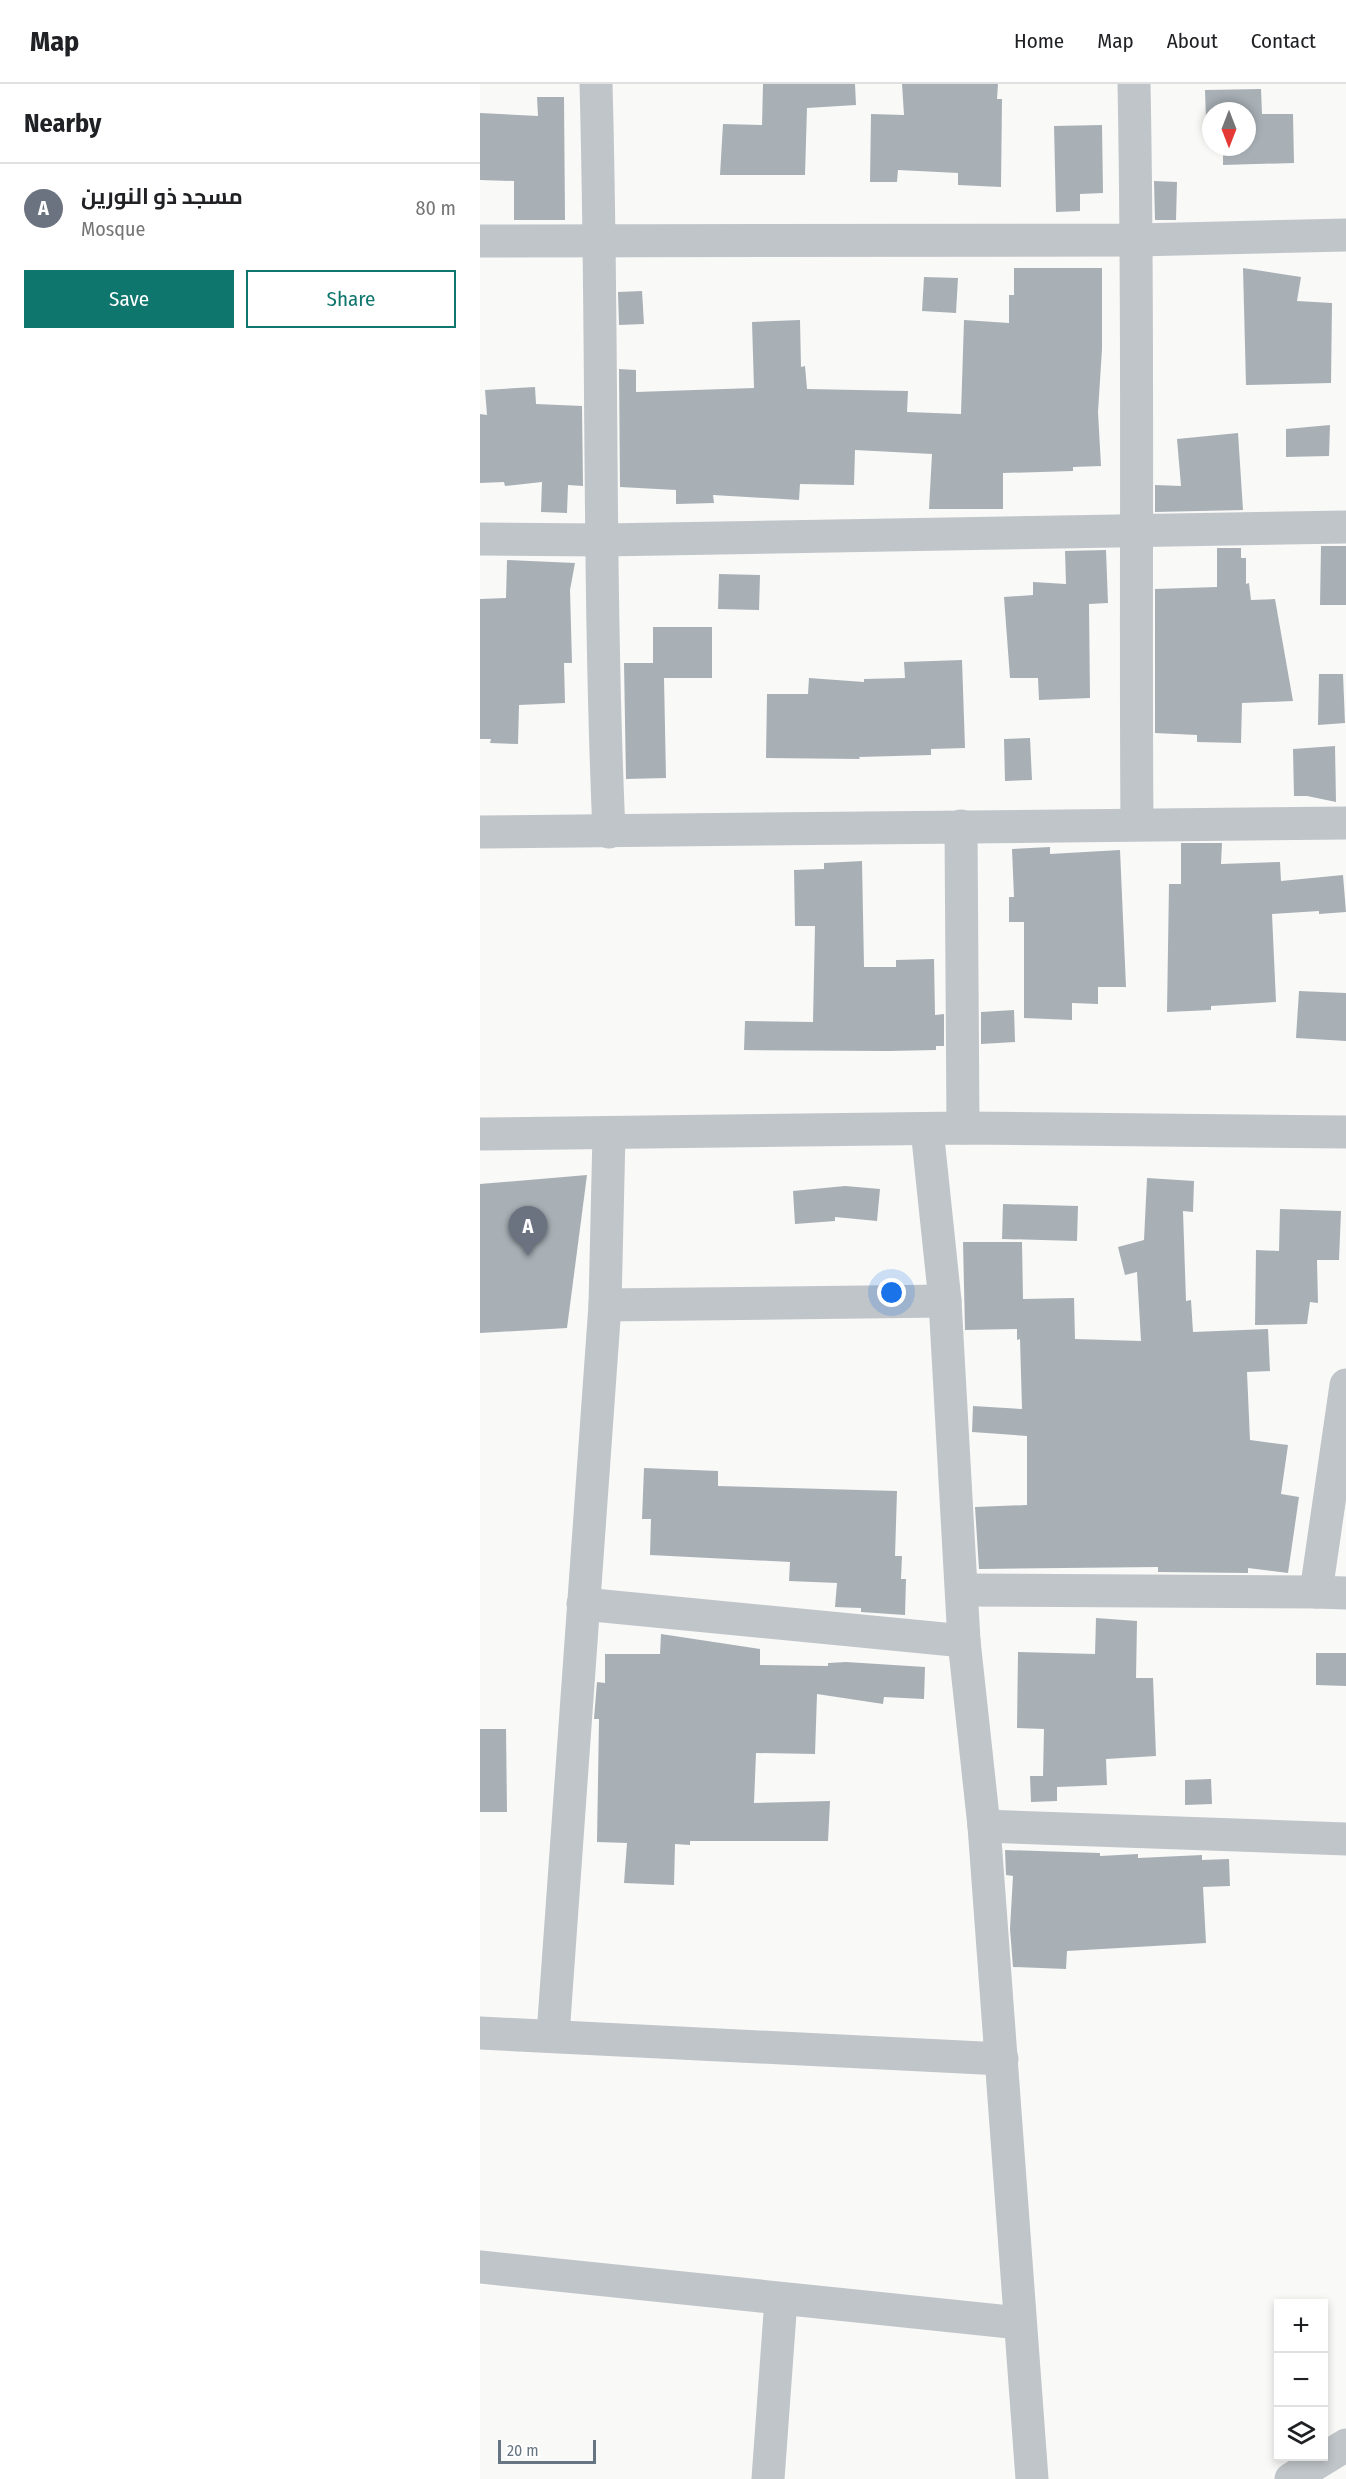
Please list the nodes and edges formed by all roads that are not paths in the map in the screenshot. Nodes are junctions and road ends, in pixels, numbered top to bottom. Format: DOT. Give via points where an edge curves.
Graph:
graph roads {
  1 [pos="596,84"];
  2 [pos="1134,84"];
  3 [pos="1346,235"];
  4 [pos="1137,240"];
  5 [pos="480,241"];
  6 [pos="601,242"];
  7 [pos="1346,527"];
  8 [pos="1134,529"];
  9 [pos="480,539"];
  10 [pos="603,540"];
  11 [pos="1346,823"];
  12 [pos="1137,824"];
  13 [pos="961,826"];
  14 [pos="480,832"];
  15 [pos="609,832"];
  16 [pos="963,1128"];
  17 [pos="927,1129"];
  18 [pos="1346,1132"];
  19 [pos="480,1134"];
  20 [pos="609,1134"];
  21 [pos="945,1301"];
  22 [pos="605,1305"];
  23 [pos="1346,1385"];
  24 [pos="962,1590"];
  25 [pos="1331,1593"];
  26 [pos="583,1604"];
  27 [pos="964,1641"];
  28 [pos="984,1826"];
  29 [pos="1346,1839"];
  30 [pos="480,2033"];
  31 [pos="553,2035"];
  32 [pos="1002,2059"];
  33 [pos="480,2267"];
  34 [pos="781,2299"];
  35 [pos="1020,2323"];
  36 [pos="1346,2445"];
  37 [pos="768,2479"];
  38 [pos="1032,2479"];
  39 [pos="1291,2479"];
  1 -- 6 [label="street"];
  2 -- 4 [label="street"];
  3 -- 4 [label="street"];
  4 -- 6 [label="street"];
  4 -- 8 [label="street"];
  5 -- 6 [label="street"];
  6 -- 10 [label="street"];
  7 -- 8 [label="street"];
  8 -- 10 [label="street"];
  8 -- 12 [label="street"];
  9 -- 10 [label="street"];
  10 -- 15 [label="street" via="603,705"];
  11 -- 12 [label="street"];
  12 -- 13 [label="street"];
  13 -- 15 [label="street"];
  13 -- 16 [label="street"];
  14 -- 15 [label="street"];
  16 -- 17 [label="street"];
  16 -- 18 [label="street"];
  17 -- 20 [label="street"];
  17 -- 21 [label="street"];
  19 -- 20 [label="street"];
  20 -- 22 [label="street"];
  21 -- 22 [label="street"];
  21 -- 24 [label="street"];
  22 -- 26 [label="street"];
  23 -- 25 [label="street"];
  24 -- 25 [label="street"];
  24 -- 27 [label="street"];
  26 -- 27 [label="street"];
  26 -- 31 [label="street"];
  27 -- 28 [label="street"];
  28 -- 29 [label="street"];
  28 -- 32 [label="street"];
  30 -- 31 [label="street"];
  31 -- 32 [label="street"];
  32 -- 35 [label="street"];
  33 -- 34 [label="street"];
  34 -- 35 [label="street"];
  34 -- 37 [label="street"];
  35 -- 38 [label="street"];
  36 -- 39 [label="street"];
}
